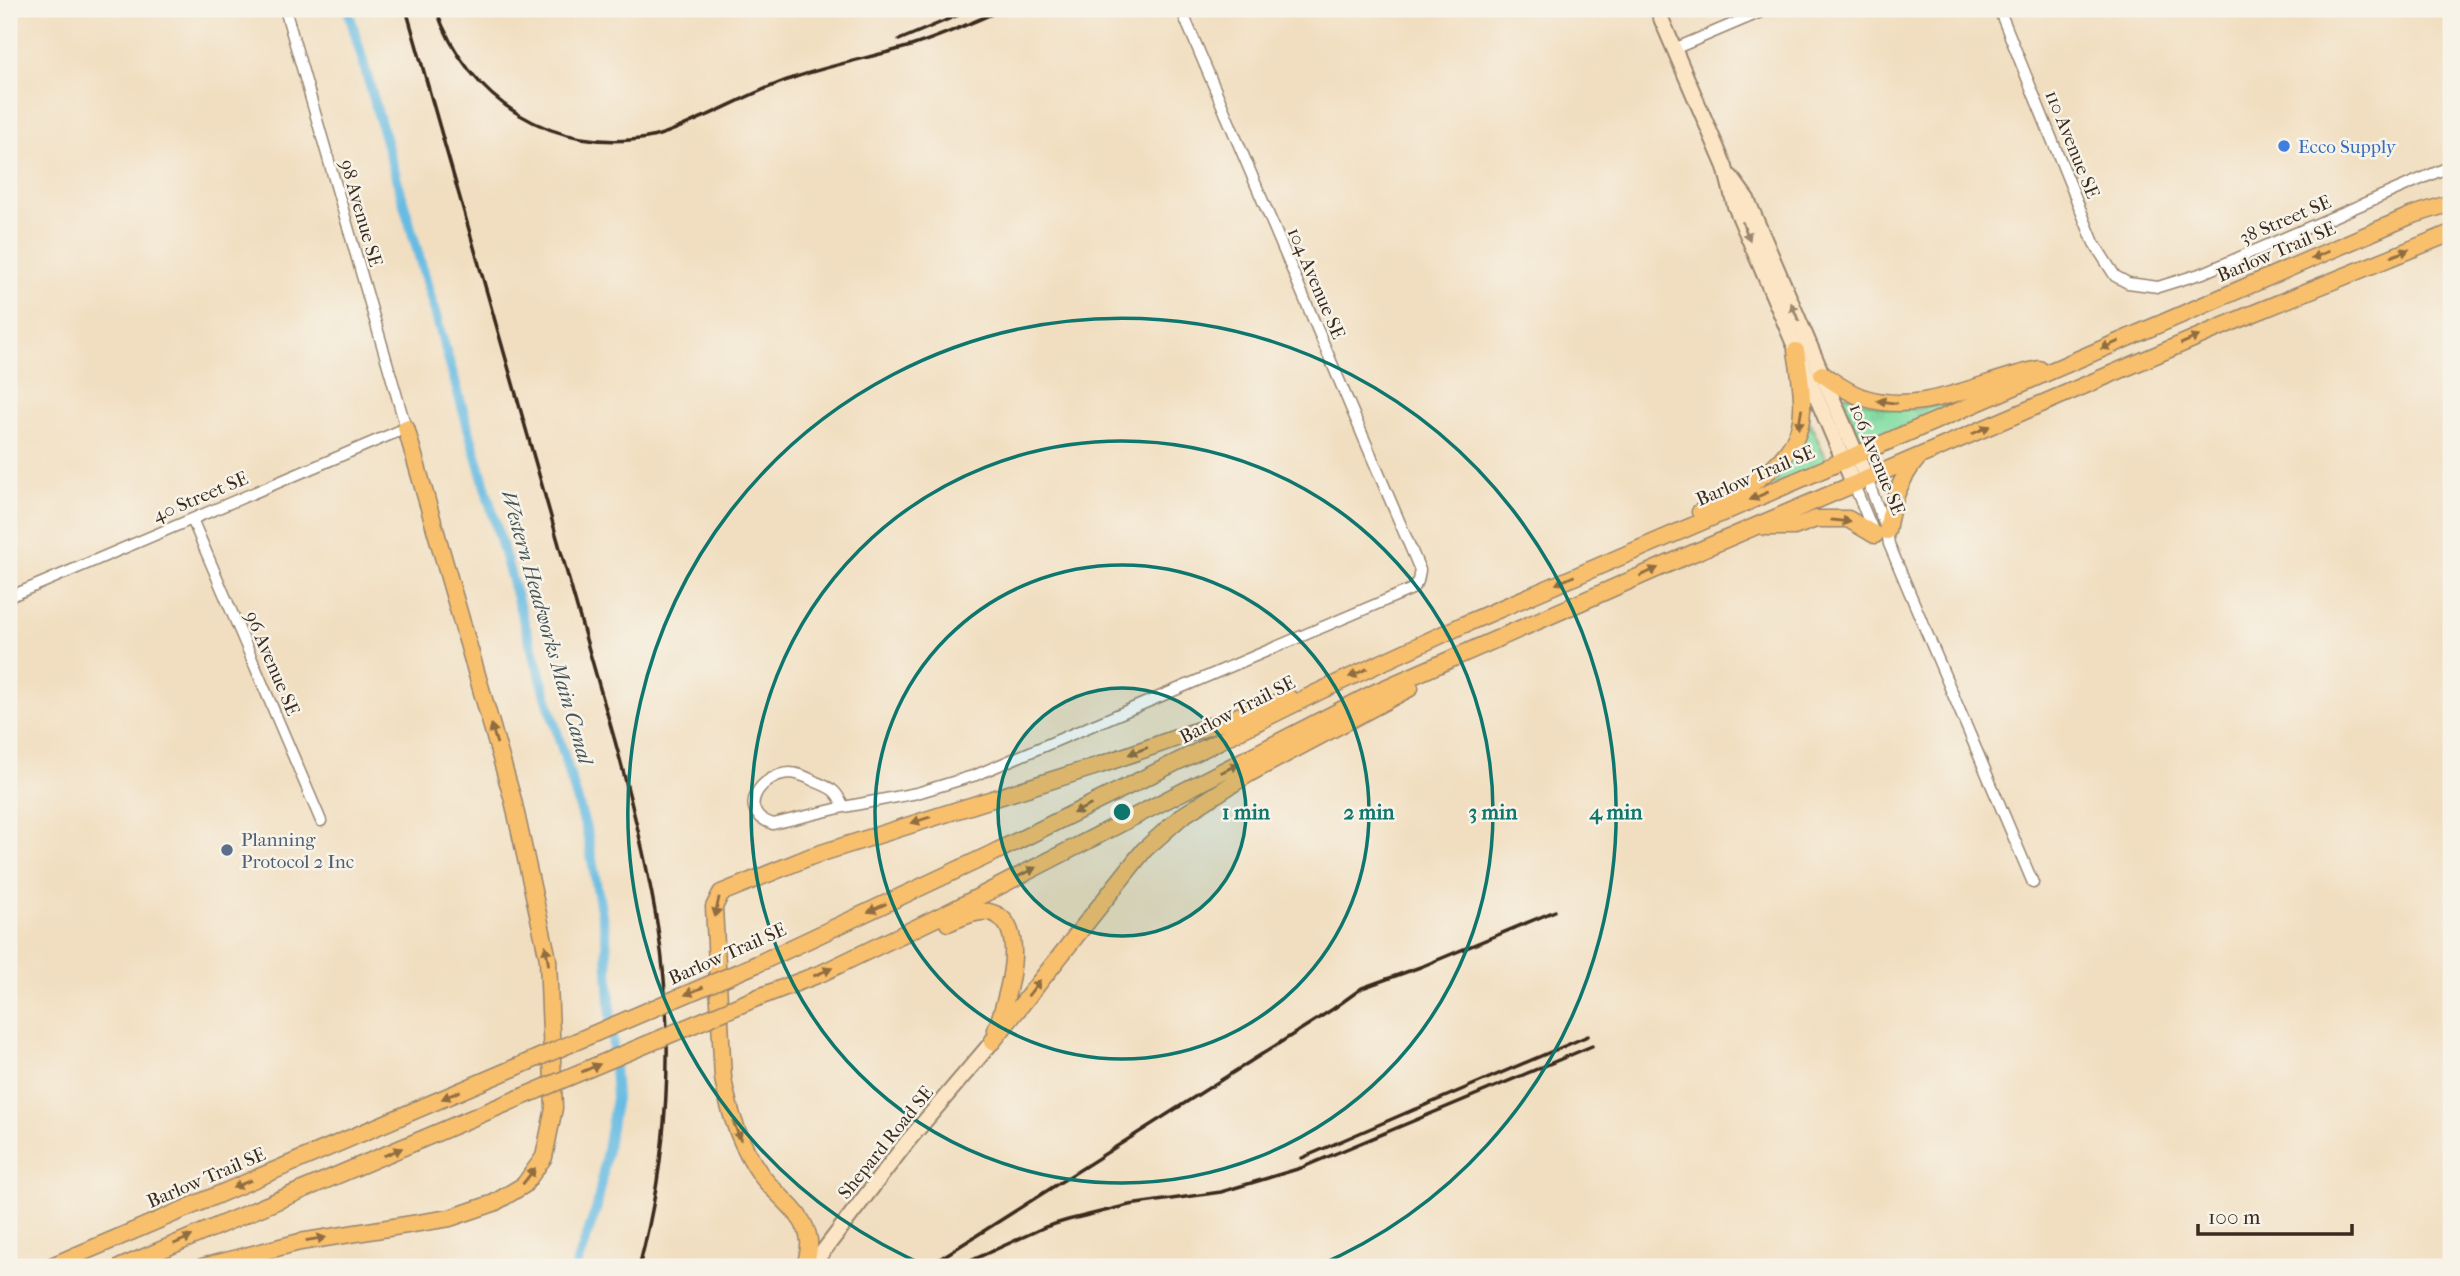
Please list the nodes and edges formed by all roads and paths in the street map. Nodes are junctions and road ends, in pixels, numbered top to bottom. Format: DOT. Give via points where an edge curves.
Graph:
graph roads {
  1 [pos="285,9"];
  2 [pos="1181,9"];
  3 [pos="1657,9"];
  4 [pos="1768,9"];
  5 [pos="1999,9"];
  6 [pos="1674,49"];
  7 [pos="2451,166"];
  8 [pos="1725,167"];
  9 [pos="2451,204"];
  10 [pos="2451,233"];
  11 [pos="2128,283"];
  12 [pos="1796,351"];
  13 [pos="2072,362"];
  14 [pos="1822,374"];
  15 [pos="406,428"];
  16 [pos="1850,457"];
  17 [pos="1918,457"];
  18 [pos="1861,482"];
  19 [pos="192,519"];
  20 [pos="1756,527"];
  21 [pos="1884,536"];
  22 [pos="1628,553"];
  23 [pos="9,597"];
  24 [pos="1497,639"];
  25 [pos="1318,692"];
  26 [pos="844,807"];
  27 [pos="321,821"];
  28 [pos="2033,883"];
  29 [pos="862,954"];
  30 [pos="992,1042"];
  31 [pos="49,1267"];
  32 [pos="121,1267"];
  33 [pos="202,1267"];
  34 [pos="805,1267"];
  35 [pos="811,1267"];
  1 -- 15 [label="street, 98 Avenue SE"];
  2 -- 26 [label="street, 104 Avenue SE" via="1420,570 1418,582 1412,589 976,775 917,793"];
  3 -- 6 [label="street, 106 Avenue SE"];
  4 -- 6 [label="street"];
  5 -- 11 [label="street, 110 Avenue SE" via="2094,243 2115,275"];
  6 -- 8 [label="street, 106 Avenue SE"];
  7 -- 11 [label="street, 38 Street SE" via="2203,273 2158,287"];
  8 -- 12 [label="street, 106 Avenue SE, one-way" via="1735,206"];
  14 -- 8 [label="street, 106 Avenue SE, one-way" via="1747,199"];
  9 -- 13 [label="main road, Barlow Trail SE, one-way" via="2410,216"];
  17 -- 10 [label="main road, one-way"];
  12 -- 16 [label="street, 106 Avenue SE"];
  12 -- 22 [label="main road, one-way" via="1802,412 1799,430 1786,454 1759,479"];
  13 -- 14 [label="main road, one-way" via="2011,374 1923,401 1891,404 1863,398"];
  13 -- 16 [label="main road, Barlow Trail SE"];
  14 -- 16 [label="street, 106 Avenue SE"];
  15 -- 19 [label="street, 40 Street SE"];
  33 -- 15 [label="main road, one-way" via="300,1242 450,1218 494,1203 524,1185 544,1157 554,1108 548,959 513,800"];
  16 -- 18 [label="street, 106 Avenue SE"];
  16 -- 22 [label="main road, Barlow Trail SE, one-way"];
  17 -- 18 [label="main road"];
  17 -- 21 [label="main road" via="1903,475"];
  18 -- 20 [label="main road"];
  18 -- 21 [label="street, 106 Avenue SE"];
  19 -- 23 [label="street, 40 Street SE"];
  19 -- 27 [label="street, 96 Avenue SE"];
  20 -- 21 [label="main road, one-way" via="1849,519"];
  24 -- 20 [label="main road, one-way"];
  21 -- 28 [label="street, 106 Avenue SE"];
  22 -- 25 [label="main road, Barlow Trail SE, one-way"];
  29 -- 24 [label="main road, one-way" via="1376,692"];
  30 -- 24 [label="main road, one-way" via="1144,850 1182,816 1250,773"];
  25 -- 31 [label="main road, Barlow Trail SE, one-way, bridge" via="757,964"];
  25 -- 34 [label="main road, one-way" via="1283,699 1100,765 812,856 721,893 714,907 728,1106 739,1138 762,1176 805,1227 810,1242"];
  26 -- 26 [label="street" via="773,824 756,815 753,805 760,787 790,773 836,791"];
  29 -- 30 [label="main road" via="883,951 970,914 988,912 1000,918 1014,948 1006,1002"];
  32 -- 29 [label="main road, one-way, bridge"];
  30 -- 35 [label="street, Shepard Road SE" via="907,1142"];
}
